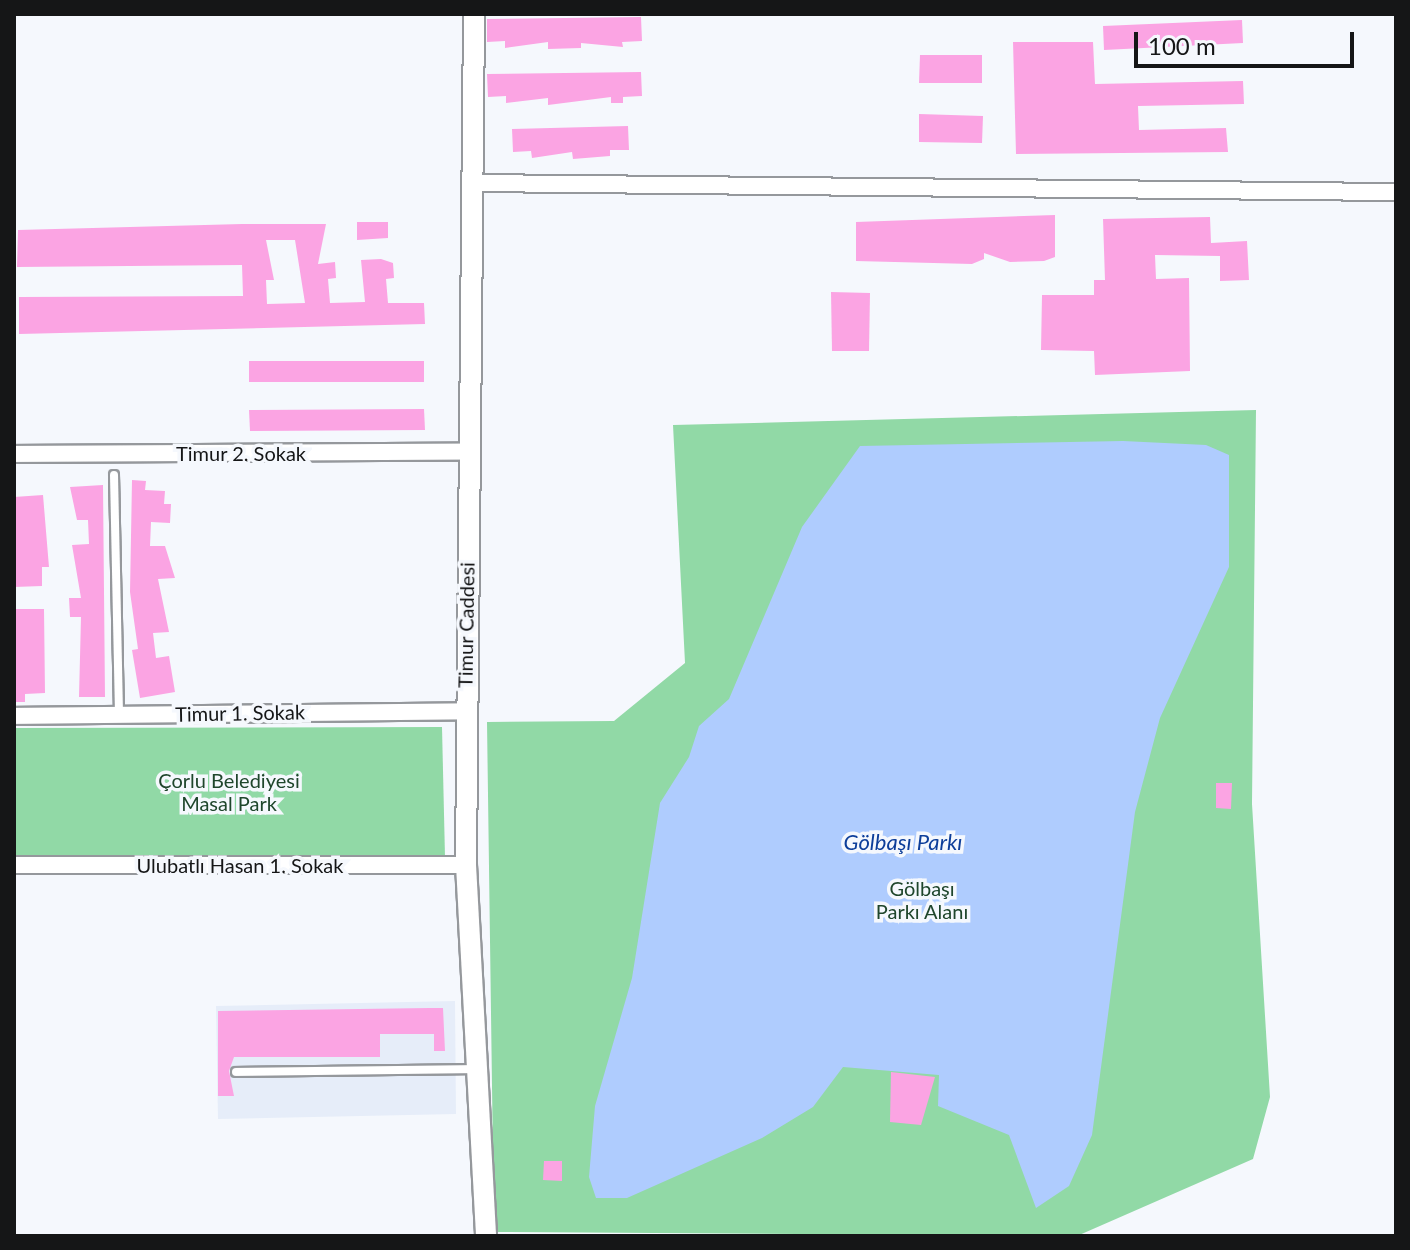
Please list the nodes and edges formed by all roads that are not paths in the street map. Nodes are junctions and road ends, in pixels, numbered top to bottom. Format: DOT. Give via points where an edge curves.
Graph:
graph roads {
  1 [pos="474,14"];
  2 [pos="472,183"];
  3 [pos="1396,192"];
  4 [pos="468,452"];
  5 [pos="14,454"];
  6 [pos="114,475"];
  7 [pos="465,711"];
  8 [pos="119,715"];
  9 [pos="14,716"];
  10 [pos="14,865"];
  11 [pos="466,865"];
  12 [pos="477,1069"];
  13 [pos="236,1072"];
  14 [pos="486,1236"];
  1 -- 2 [label="street, Timur Caddesi"];
  2 -- 3 [label="street"];
  2 -- 4 [label="street, Timur Caddesi"];
  4 -- 5 [label="street, Timur 2. Sokak"];
  4 -- 7 [label="street, Timur Caddesi"];
  6 -- 8 [label="lane"];
  7 -- 8 [label="street, Timur 1. Sokak"];
  7 -- 11 [label="street, Timur Caddesi"];
  8 -- 9 [label="street, Timur 1. Sokak"];
  10 -- 11 [label="street, Ulubatlı Hasan 1. Sokak"];
  11 -- 12 [label="street, Timur Caddesi"];
  12 -- 13 [label="lane"];
  12 -- 14 [label="street, Timur Caddesi"];
}
